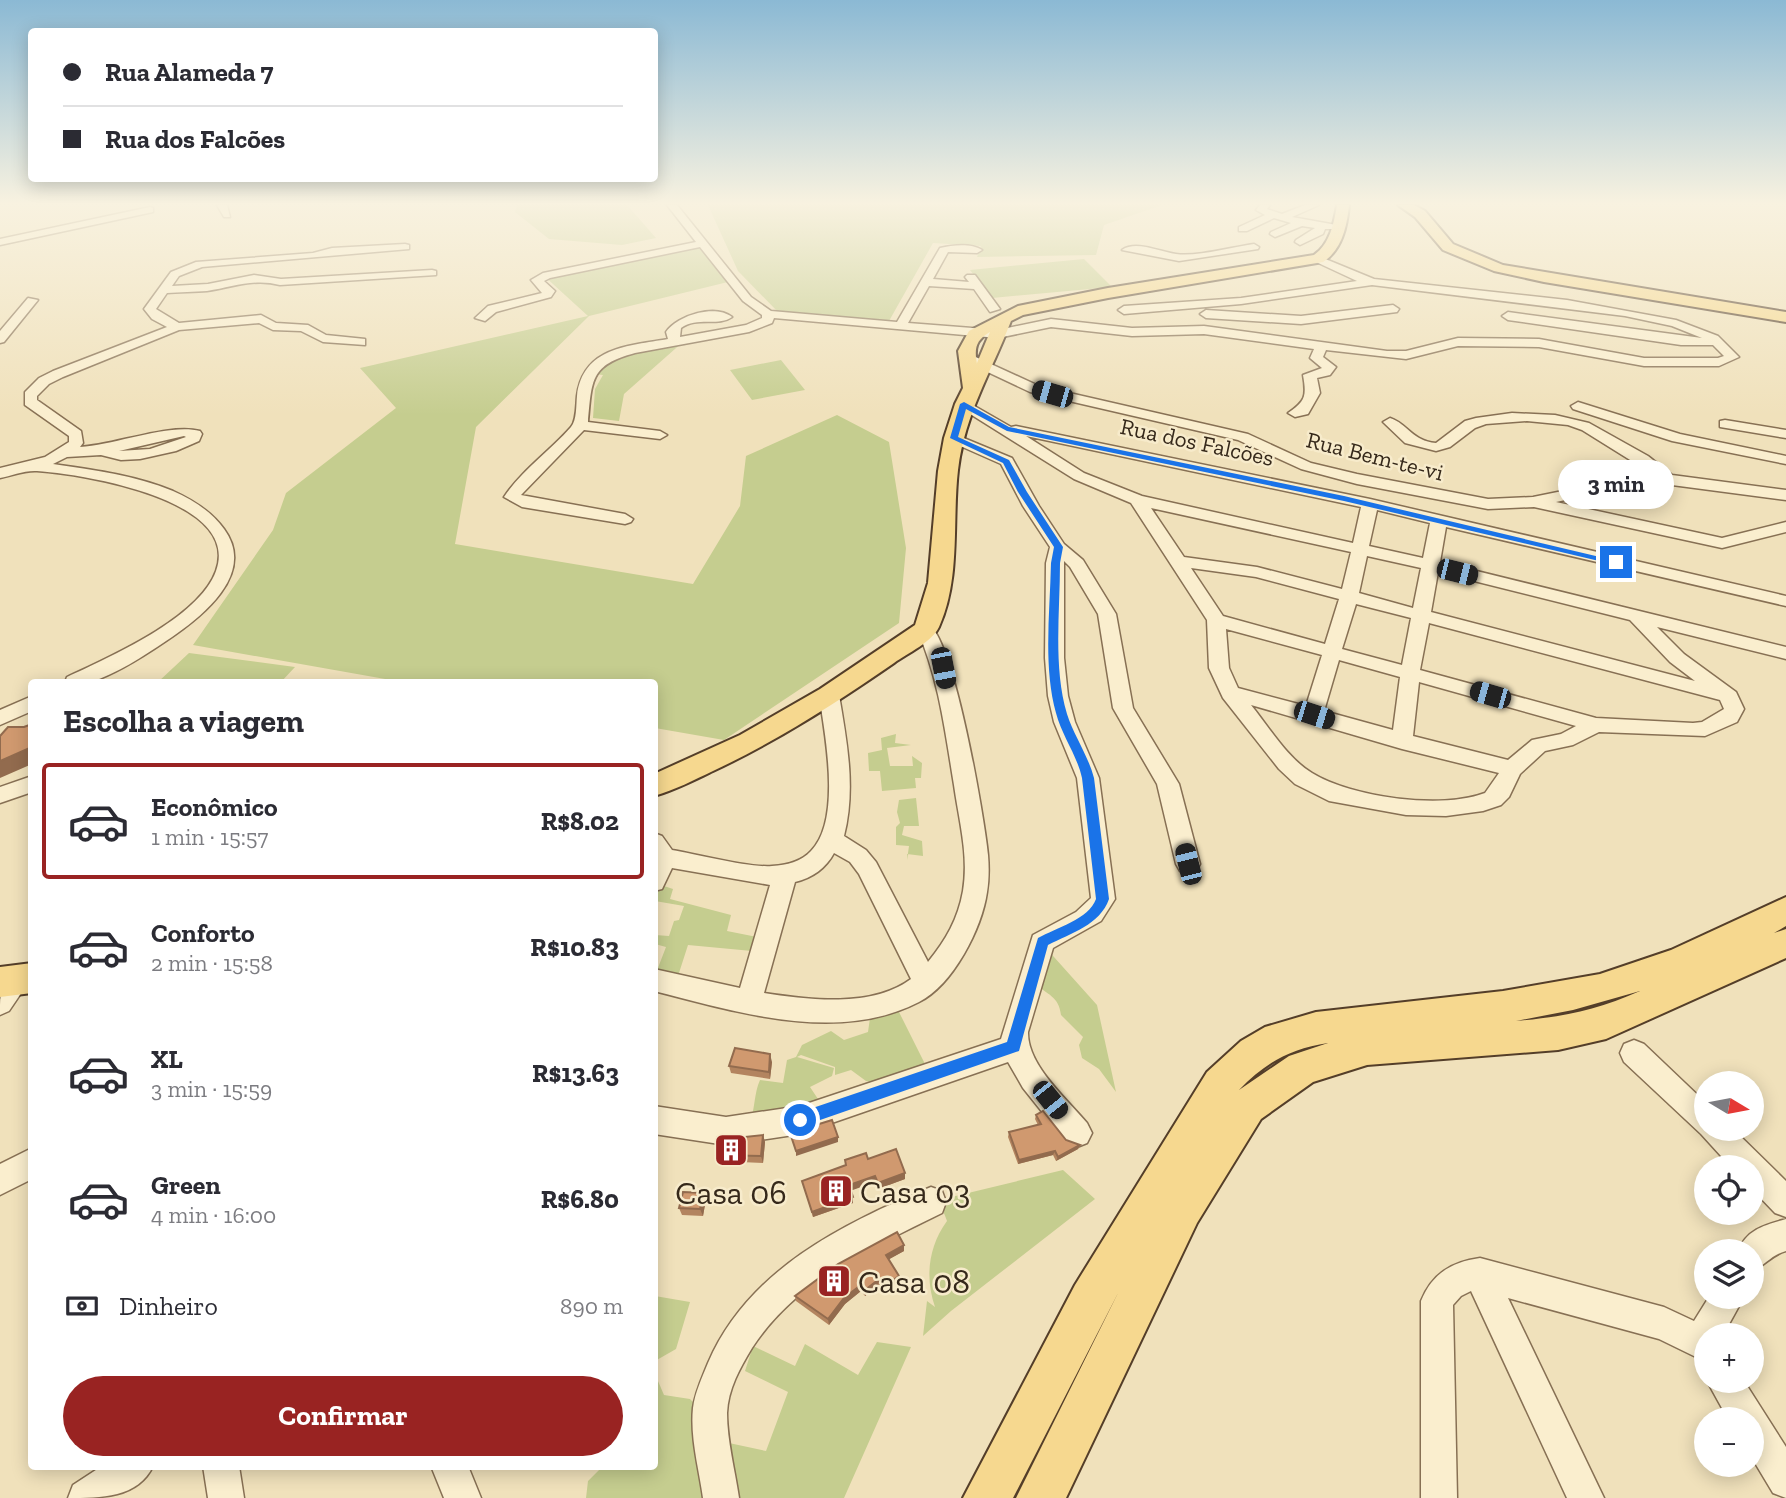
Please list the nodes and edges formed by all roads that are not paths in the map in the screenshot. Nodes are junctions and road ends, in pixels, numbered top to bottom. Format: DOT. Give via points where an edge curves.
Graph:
graph roads {
  1 [pos="175,275"];
  2 [pos="400,275"];
  3 [pos="552,275"];
  4 [pos="727,275"];
  5 [pos="931,275"];
  6 [pos="1230,275"];
  7 [pos="1356,275"];
  8 [pos="1530,275"];
  9 [pos="1549,275"];
  10 [pos="927,282"];
  11 [pos="1373,282"];
  12 [pos="162,290"];
  13 [pos="32,300"];
  14 [pos="1177,308"];
  15 [pos="1393,309"];
  16 [pos="1124,310"];
  17 [pos="1786,315"];
  18 [pos="1508,316"];
  19 [pos="726,317"];
  20 [pos="768,317"];
  21 [pos="481,318"];
  22 [pos="998,326"];
  23 [pos="177,327"];
  24 [pos="891,328"];
  25 [pos="964,335"];
  26 [pos="0,339"];
  27 [pos="675,341"];
  28 [pos="362,342"];
  29 [pos="1719,342"];
  30 [pos="1321,347"];
  31 [pos="967,357"];
  32 [pos="986,363"];
  33 [pos="968,396"];
  34 [pos="1577,406"];
  35 [pos="1295,413"];
  36 [pos="1390,422"];
  37 [pos="1724,424"];
  38 [pos="581,425"];
  39 [pos="1007,429"];
  40 [pos="1786,434"];
  41 [pos="660,435"];
  42 [pos="954,438"];
  43 [pos="102,450"];
  44 [pos="66,453"];
  45 [pos="1786,460"];
  46 [pos="1660,466"];
  47 [pos="37,467"];
  48 [pos="0,473"];
  49 [pos="1786,495"];
  50 [pos="1137,500"];
  51 [pos="1533,502"];
  52 [pos="1370,504"];
  53 [pos="1488,505"];
  54 [pos="625,519"];
  55 [pos="1439,521"];
  56 [pos="1786,527"];
  57 [pos="1487,532"];
  58 [pos="1058,547"];
  59 [pos="1361,550"];
  60 [pos="1178,561"];
  61 [pos="1431,565"];
  62 [pos="1349,596"];
  63 [pos="1786,601"];
  64 [pos="1422,615"];
  65 [pos="1637,617"];
  66 [pos="1216,620"];
  67 [pos="926,629"];
  68 [pos="1333,651"];
  69 [pos="1786,653"];
  70 [pos="1410,672"];
  71 [pos="80,679"];
  72 [pos="1230,693"];
  73 [pos="829,695"];
  74 [pos="1729,697"];
  75 [pos="28,705"];
  76 [pos="1314,715"];
  77 [pos="0,718"];
  78 [pos="1596,725"];
  79 [pos="1402,742"];
  80 [pos="1512,769"];
  81 [pos="658,784"];
  82 [pos="28,785"];
  83 [pos="0,795"];
  84 [pos="831,840"];
  85 [pos="660,850"];
  86 [pos="1188,864"];
  87 [pos="784,877"];
  88 [pos="1786,911"];
  89 [pos="1786,943"];
  90 [pos="658,980"];
  91 [pos="926,982"];
  92 [pos="749,1001"];
  93 [pos="1014,1047"];
  94 [pos="1634,1053"];
  95 [pos="1694,1110"];
  96 [pos="658,1121"];
  97 [pos="1077,1133"];
  98 [pos="1725,1141"];
  99 [pos="28,1165"];
  100 [pos="0,1180"];
  101 [pos="931,1202"];
  102 [pos="1786,1202"];
  103 [pos="1786,1235"];
  104 [pos="1764,1241"];
  105 [pos="1480,1275"];
  106 [pos="1694,1342"];
  107 [pos="1764,1444"];
  108 [pos="129,1470"];
  109 [pos="222,1470"];
  110 [pos="451,1470"];
  111 [pos="1786,1480"];
  112 [pos="86,1498"];
  113 [pos="226,1498"];
  114 [pos="463,1498"];
  115 [pos="721,1498"];
  116 [pos="987,1498"];
  117 [pos="1040,1498"];
  118 [pos="1439,1498"];
  119 [pos="1586,1498"];
  1 -- 12 [label="street"];
  2 -- 12 [label="street" via="280,282 265,288"];
  3 -- 21 [label="street" via="537,281 549,291 547,295 492,309"];
  4 -- 20 [label="street"];
  5 -- 10 [label="street"];
  6 -- 22 [label="main road" via="1028,309"];
  7 -- 11 [label="street"];
  8 -- 17 [label="main road"];
  9 -- 17 [label="main road"];
  10 -- 22 [label="street" via="975,281"];
  10 -- 24 [label="street"];
  11 -- 14 [label="street"];
  11 -- 29 [label="street" via="1662,319"];
  12 -- 23 [label="street" via="151,312"];
  13 -- 26 [label="street"];
  14 -- 15 [label="street" via="1301,320"];
  14 -- 16 [label="street"];
  18 -- 29 [label="street" via="1681,341"];
  19 -- 27 [label="street" via="680,321 672,332"];
  20 -- 24 [label="street"];
  20 -- 27 [label="street" via="749,328"];
  22 -- 25 [label="main road"];
  22 -- 30 [label="street" via="1051,323 1132,332 1203,330"];
  22 -- 32 [label="main road"];
  23 -- 28 [label="street" via="261,319 273,327 304,328 323,338"];
  23 -- 44 [label="street" via="58,374 35,388 30,402 76,434 76,443"];
  24 -- 25 [label="street"];
  25 -- 31 [label="main road"];
  27 -- 38 [label="street" via="615,354 594,366 586,379"];
  29 -- 30 [label="street" via="1733,357 1719,362 1644,362 1539,342 1458,342 1398,355"];
  30 -- 35 [label="street" via="1316,358 1329,367 1314,373 1310,379 1313,393 1303,411"];
  31 -- 32 [label="street, Rua Bem-te-vi"];
  31 -- 33 [label="main road"];
  32 -- 33 [label="main road"];
  32 -- 53 [label="street, Rua Bem-te-vi" via="1035,389 1243,437 1306,466"];
  33 -- 39 [label="street"];
  33 -- 42 [label="main road"];
  34 -- 45 [label="street" via="1696,443"];
  36 -- 46 [label="street" via="1403,437 1436,447 1462,429 1492,418 1576,423"];
  37 -- 40 [label="street"];
  38 -- 41 [label="street"];
  38 -- 54 [label="street" via="512,497"];
  39 -- 50 [label="street" via="1079,476"];
  39 -- 52 [label="street, Rua dos Falcões"];
  42 -- 58 [label="street" via="1007,461"];
  42 -- 67 [label="main road" via="940,583"];
  43 -- 43 [label="street" via="134,456 184,444 195,434 184,432"];
  43 -- 44 [label="street"];
  44 -- 47 [label="street"];
  46 -- 49 [label="street, Rua Bem-te-vi"];
  46 -- 51 [label="street, Rua Bem-te-vi"];
  47 -- 48 [label="street"];
  47 -- 71 [label="street" via="115,478 162,492 205,515 226,545 222,577 195,610 150,643"];
  50 -- 59 [label="street"];
  50 -- 60 [label="street"];
  51 -- 53 [label="street, Rua Bem-te-vi"];
  51 -- 56 [label="street" via="1710,541 1736,541"];
  52 -- 55 [label="street, Rua dos Falcões"];
  52 -- 59 [label="street"];
  53 -- 57 [label="street"];
  55 -- 57 [label="street, Rua dos Falcões"];
  55 -- 61 [label="street"];
  57 -- 63 [label="street, Rua dos Falcões"];
  58 -- 86 [label="street" via="1077,564 1107,614 1123,708 1168,784"];
  58 -- 93 [label="street" via="1056,683 1062,715 1088,778 1103,899 1086,919 1042,942"];
  59 -- 61 [label="street"];
  59 -- 62 [label="street"];
  60 -- 62 [label="street" via="1257,572"];
  60 -- 66 [label="street"];
  61 -- 64 [label="street"];
  61 -- 65 [label="street"];
  62 -- 64 [label="street"];
  62 -- 68 [label="street"];
  64 -- 70 [label="street"];
  64 -- 74 [label="street"];
  65 -- 69 [label="street"];
  65 -- 74 [label="street" via="1677,658"];
  66 -- 68 [label="street"];
  66 -- 72 [label="street" via="1219,668"];
  67 -- 73 [label="main road"];
  67 -- 91 [label="street" via="943,668 977,865 968,922 957,945"];
  68 -- 70 [label="street"];
  68 -- 76 [label="street"];
  70 -- 78 [label="street"];
  70 -- 79 [label="street"];
  72 -- 76 [label="street"];
  72 -- 80 [label="street" via="1287,764 1303,778 1338,795 1406,807 1483,803 1501,791"];
  73 -- 81 [label="main road" via="741,747"];
  73 -- 84 [label="street" via="840,788"];
  74 -- 78 [label="street" via="1734,709 1730,717 1704,729"];
  75 -- 77 [label="street"];
  76 -- 79 [label="street"];
  78 -- 80 [label="street" via="1566,740 1531,748"];
  79 -- 80 [label="street"];
  82 -- 83 [label="street"];
  84 -- 87 [label="street" via="811,866"];
  84 -- 91 [label="street" via="858,856 868,869"];
  85 -- 87 [label="street"];
  87 -- 92 [label="street"];
  88 -- 116 [label="main road" via="1752,931 1670,964 1577,995 1515,1007 1336,1026 1279,1038 1241,1062 1220,1084 1090,1300"];
  89 -- 117 [label="main road" via="1606,1023 1558,1034 1367,1048 1302,1068 1248,1106 1183,1209"];
  90 -- 92 [label="street"];
  91 -- 92 [label="street" via="898,999 847,1010"];
  93 -- 96 [label="street" via="800,1120 726,1130"];
  93 -- 97 [label="street"];
  94 -- 95 [label="street"];
  98 -- 102 [label="street"];
  99 -- 100 [label="street"];
  101 -- 115 [label="street" via="818,1258 785,1282 751,1317 722,1368 710,1410"];
  103 -- 104 [label="street"];
  105 -- 106 [label="street" via="1664,1324"];
  105 -- 118 [label="street" via="1461,1276 1437,1301"];
  105 -- 119 [label="street"];
  107 -- 111 [label="street"];
  108 -- 112 [label="street"];
  109 -- 113 [label="street"];
  110 -- 114 [label="street"];
}
